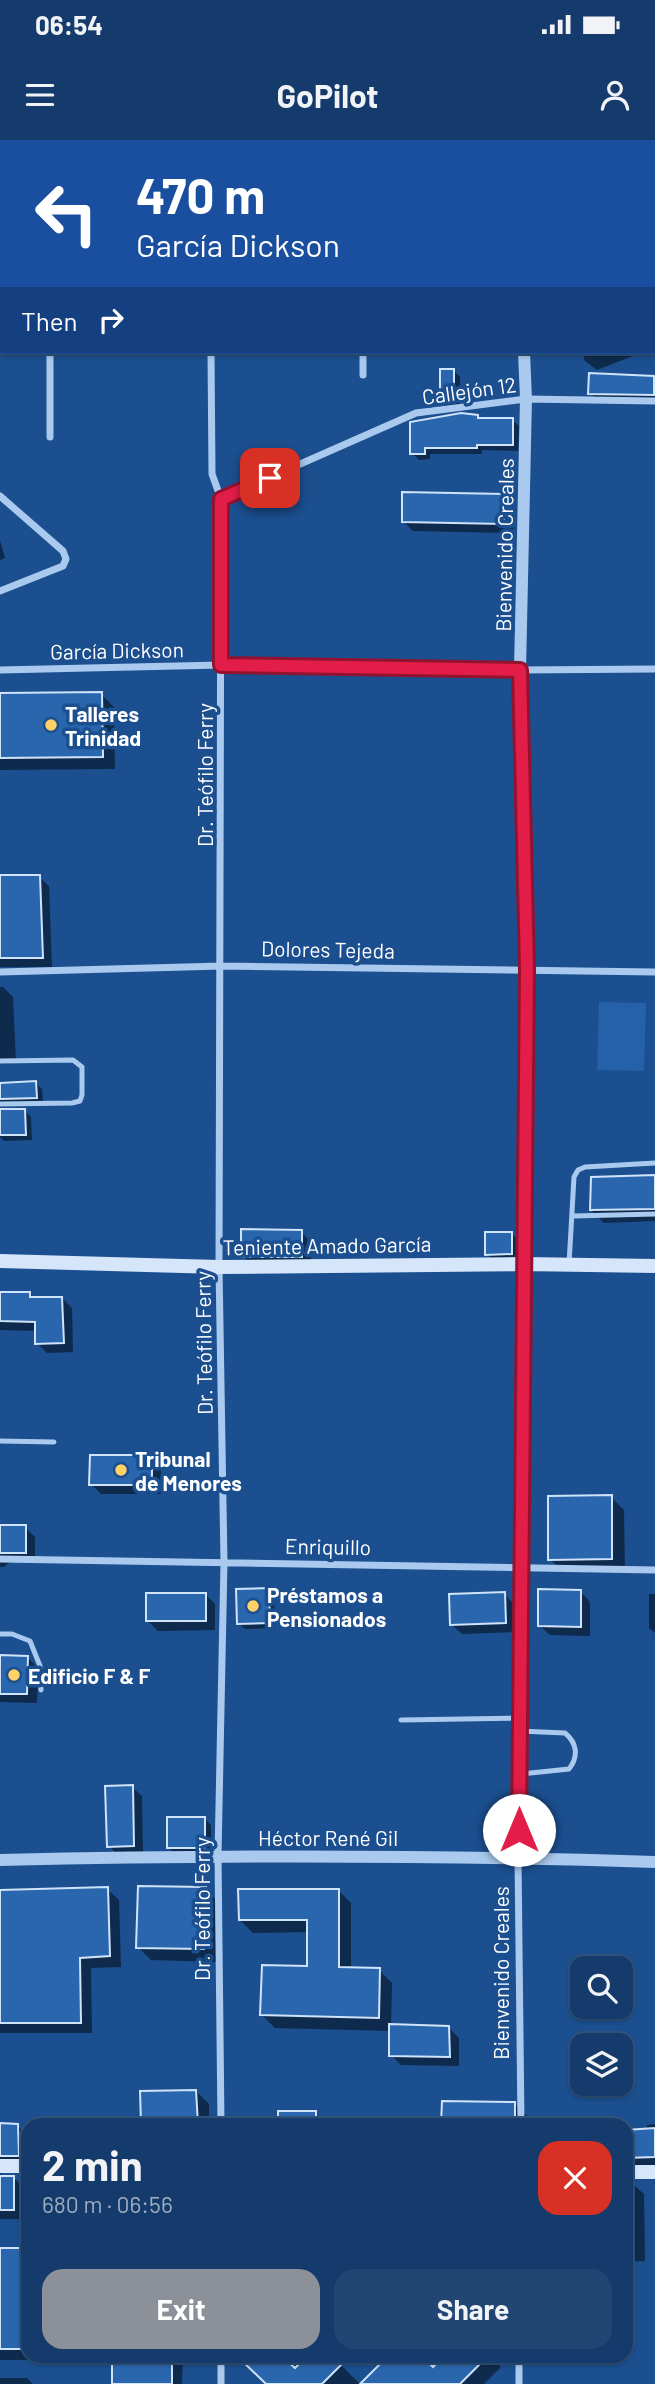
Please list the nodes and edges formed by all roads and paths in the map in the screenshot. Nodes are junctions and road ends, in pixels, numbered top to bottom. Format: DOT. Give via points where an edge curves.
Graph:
graph roads {
  1 [pos="50,354"];
  2 [pos="211,354"];
  3 [pos="363,354"];
  4 [pos="524,354"];
  5 [pos="363,375"];
  6 [pos="526,399"];
  7 [pos="655,401"];
  8 [pos="50,437"];
  9 [pos="0,496"];
  10 [pos="221,499"];
  11 [pos="0,591"];
  12 [pos="221,665"];
  13 [pos="655,669"];
  14 [pos="0,670"];
  15 [pos="520,670"];
  16 [pos="222,966"];
  17 [pos="527,969"];
  18 [pos="0,972"];
  19 [pos="655,972"];
  20 [pos="0,1060"];
  21 [pos="0,1104"];
  22 [pos="655,1163"];
  23 [pos="655,1214"];
  24 [pos="573,1216"];
  25 [pos="0,1261"];
  26 [pos="523,1264"];
  27 [pos="569,1265"];
  28 [pos="655,1266"];
  29 [pos="219,1268"];
  30 [pos="0,1441"];
  31 [pos="54,1442"];
  32 [pos="0,1559"];
  33 [pos="224,1562"];
  34 [pos="520,1568"];
  35 [pos="655,1570"];
  36 [pos="0,1634"];
  37 [pos="41,1690"];
  38 [pos="401,1720"];
  39 [pos="519,1725"];
  40 [pos="519,1774"];
  41 [pos="218,1855"];
  42 [pos="519,1857"];
  43 [pos="0,1860"];
  44 [pos="655,1862"];
  45 [pos="221,2118"];
  46 [pos="521,2118"];
  47 [pos="0,2166"];
  48 [pos="21,2166"];
  49 [pos="633,2172"];
  50 [pos="655,2172"];
  51 [pos="221,2363"];
  52 [pos="519,2363"];
  53 [pos="221,2384"];
  54 [pos="519,2384"];
  1 -- 8 [label="street"];
  2 -- 10 [label="street, Dr. Teófilo Ferry" via="212,474"];
  3 -- 5 [label="street"];
  4 -- 6 [label="street, Bienvenido Creales"];
  6 -- 7 [label="street, Callejón 12"];
  6 -- 10 [label="street, Callejón 12" via="416,413"];
  6 -- 15 [label="street, Bienvenido Creales"];
  9 -- 11 [label="street" via="63,551 66,559 63,566"];
  10 -- 12 [label="street, Dr. Teófilo Ferry"];
  12 -- 14 [label="street, García Dickson"];
  12 -- 15 [label="street, García Dickson"];
  12 -- 16 [label="street, Dr. Teófilo Ferry"];
  13 -- 15 [label="street, García Dickson"];
  15 -- 17 [label="street, Bienvenido Creales"];
  16 -- 17 [label="street, Dolores Tejeda"];
  16 -- 18 [label="street, Dolores Tejeda"];
  16 -- 29 [label="street, Dr. Teófilo Ferry"];
  17 -- 19 [label="street, Dolores Tejeda"];
  17 -- 26 [label="street, Bienvenido Creales"];
  20 -- 21 [label="lane" via="73,1060 82,1067 80,1101"];
  22 -- 24 [label="lane" via="578,1170"];
  23 -- 24 [label="lane"];
  24 -- 27 [label="lane"];
  25 -- 29 [label="main road, Teniente Amado García"];
  26 -- 27 [label="main road, Teniente Amado García"];
  26 -- 29 [label="main road, Teniente Amado García"];
  26 -- 34 [label="street, Bienvenido Creales"];
  27 -- 28 [label="main road, Teniente Amado García"];
  29 -- 33 [label="street, Dr. Teófilo Ferry"];
  30 -- 31 [label="lane"];
  32 -- 33 [label="street, Enriquillo"];
  33 -- 34 [label="street, Enriquillo"];
  33 -- 41 [label="street, Dr. Teófilo Ferry"];
  34 -- 35 [label="street, Enriquillo"];
  34 -- 39 [label="street, Bienvenido Creales"];
  36 -- 37 [label="lane" via="30,1640 40,1666"];
  38 -- 39 [label="lane"];
  39 -- 40 [label="street, Bienvenido Creales"];
  39 -- 40 [label="lane" via="565,1733 576,1750 569,1769"];
  40 -- 42 [label="street, Bienvenido Creales"];
  41 -- 42 [label="street, Héctor René Gil"];
  41 -- 43 [label="street, Héctor René Gil"];
  41 -- 45 [label="street, Dr. Teófilo Ferry"];
  42 -- 44 [label="street, Héctor René Gil"];
  42 -- 46 [label="street, Bienvenido Creales"];
  47 -- 48 [label="main road"];
  49 -- 50 [label="main road"];
  51 -- 53 [label="street"];
  52 -- 54 [label="street"];
}
